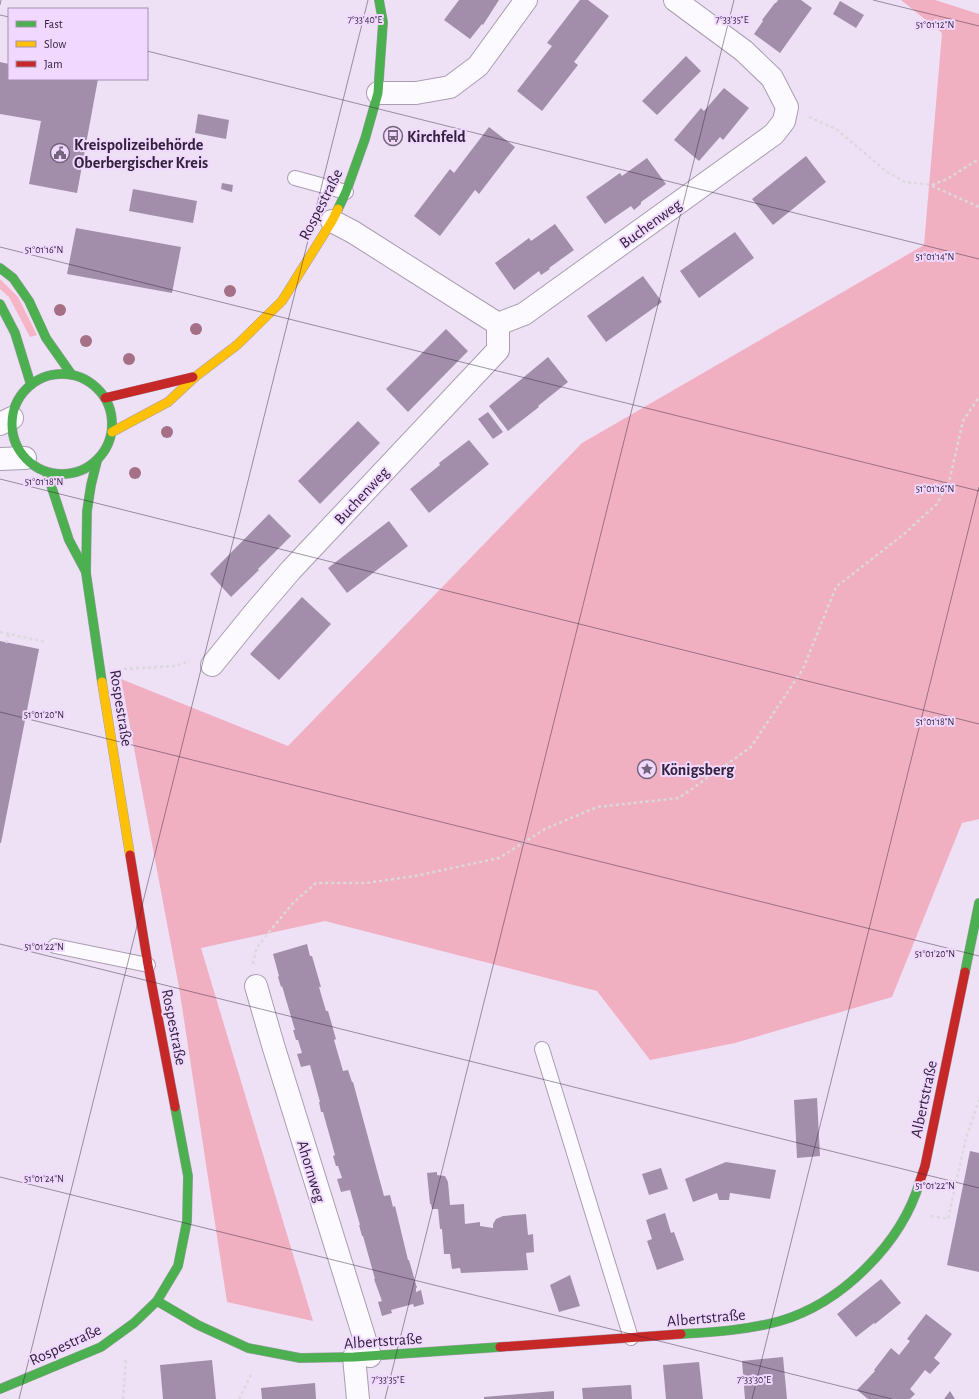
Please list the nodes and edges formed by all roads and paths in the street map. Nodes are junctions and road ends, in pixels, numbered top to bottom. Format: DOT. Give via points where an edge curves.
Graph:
graph roads {
  1 [pos="379,0"];
  2 [pos="526,0"];
  3 [pos="675,0"];
  4 [pos="378,93"];
  5 [pos="787,107"];
  6 [pos="979,159"];
  7 [pos="295,178"];
  8 [pos="932,185"];
  9 [pos="346,192"];
  10 [pos="979,207"];
  11 [pos="332,221"];
  12 [pos="0,268"];
  13 [pos="0,304"];
  14 [pos="498,324"];
  15 [pos="72,375"];
  16 [pos="195,377"];
  17 [pos="31,385"];
  18 [pos="979,397"];
  19 [pos="106,398"];
  20 [pos="6,421"];
  21 [pos="112,432"];
  22 [pos="25,458"];
  23 [pos="0,459"];
  24 [pos="96,461"];
  25 [pos="47,473"];
  26 [pos="86,573"];
  27 [pos="0,632"];
  28 [pos="9,634"];
  29 [pos="45,642"];
  30 [pos="6,643"];
  31 [pos="212,665"];
  32 [pos="100,670"];
  33 [pos="979,903"];
  34 [pos="54,946"];
  35 [pos="148,965"];
  36 [pos="256,986"];
  37 [pos="542,1049"];
  38 [pos="979,1100"];
  39 [pos="907,1211"];
  40 [pos="157,1301"];
  41 [pos="118,1335"];
  42 [pos="631,1338"];
  43 [pos="263,1351"];
  44 [pos="362,1357"];
  45 [pos="0,1389"];
  46 [pos="123,1399"];
  47 [pos="239,1399"];
  48 [pos="358,1399"];
  1 -- 4 [label="street, Rospestraße" via="382,22"];
  2 -- 4 [label="street" via="478,66 450,87 416,93"];
  3 -- 5 [label="street" via="744,51 772,78"];
  4 -- 9 [label="street, Rospestraße"];
  5 -- 8 [label="path" via="836,129 887,172 905,182"];
  5 -- 14 [label="street, Buchenweg" via="784,121 774,134 524,314"];
  6 -- 8 [label="path" via="947,180"];
  7 -- 9 [label="lane"];
  8 -- 10 [label="path"];
  9 -- 11 [label="street, Rospestraße"];
  11 -- 14 [label="street"];
  11 -- 16 [label="street, Rospestraße" via="282,301 236,345"];
  12 -- 15 [label="street" via="13,278 29,301 46,338"];
  13 -- 17 [label="street" via="14,329"];
  14 -- 31 [label="street, Buchenweg" via="498,350 291,570"];
  15 -- 17 [label="street, Rospestraße" via="58,374"];
  15 -- 19 [label="street, Rospestraße" via="91,383"];
  16 -- 19 [label="street, Rospestraße"];
  16 -- 21 [label="street, Rospestraße" via="168,402"];
  17 -- 20 [label="street, Rospestraße" via="22,394"];
  18 -- 36 [label="path" via="963,421 949,482 937,504 904,534 836,587 803,669 751,747 679,798 597,807 545,829 498,858 415,876 366,883 316,883 293,903 256,950 252,967"];
  19 -- 21 [label="street, Rospestraße" via="112,414"];
  20 -- 22 [label="street, Rospestraße"];
  21 -- 24 [label="street, Rospestraße" via="107,448"];
  22 -- 23 [label="street"];
  22 -- 25 [label="street, Rospestraße"];
  24 -- 25 [label="street, Rospestraße" via="82,471 65,475"];
  24 -- 26 [label="street, Rospestraße" via="87,511"];
  25 -- 26 [label="street, Rospestraße" via="69,540"];
  26 -- 32 [label="street, Rospestraße"];
  27 -- 28 [label="path"];
  28 -- 29 [label="path"];
  28 -- 30 [label="path"];
  31 -- 32 [label="path" via="199,658 175,666"];
  32 -- 35 [label="street, Rospestraße"];
  33 -- 39 [label="street, Albertstraße" via="925,1166 917,1192"];
  34 -- 35 [label="lane"];
  35 -- 40 [label="street, Rospestraße" via="188,1176 187,1221 178,1266"];
  36 -- 44 [label="street, Ahornweg"];
  37 -- 42 [label="lane"];
  38 -- 39 [label="path" via="966,1138 948,1219"];
  39 -- 42 [label="street, Albertstraße" via="889,1242 871,1264 850,1283 794,1316 741,1330"];
  40 -- 41 [label="street, Rospestraße"];
  40 -- 43 [label="street, Albertstraße" via="198,1325 248,1348"];
  41 -- 45 [label="street, Rospestraße" via="101,1348"];
  41 -- 46 [label="path" via="126,1358"];
  42 -- 44 [label="street, Albertstraße"];
  43 -- 44 [label="street, Albertstraße" via="300,1358"];
  43 -- 47 [label="path"];
  44 -- 48 [label="street, Ahornweg"];
}
